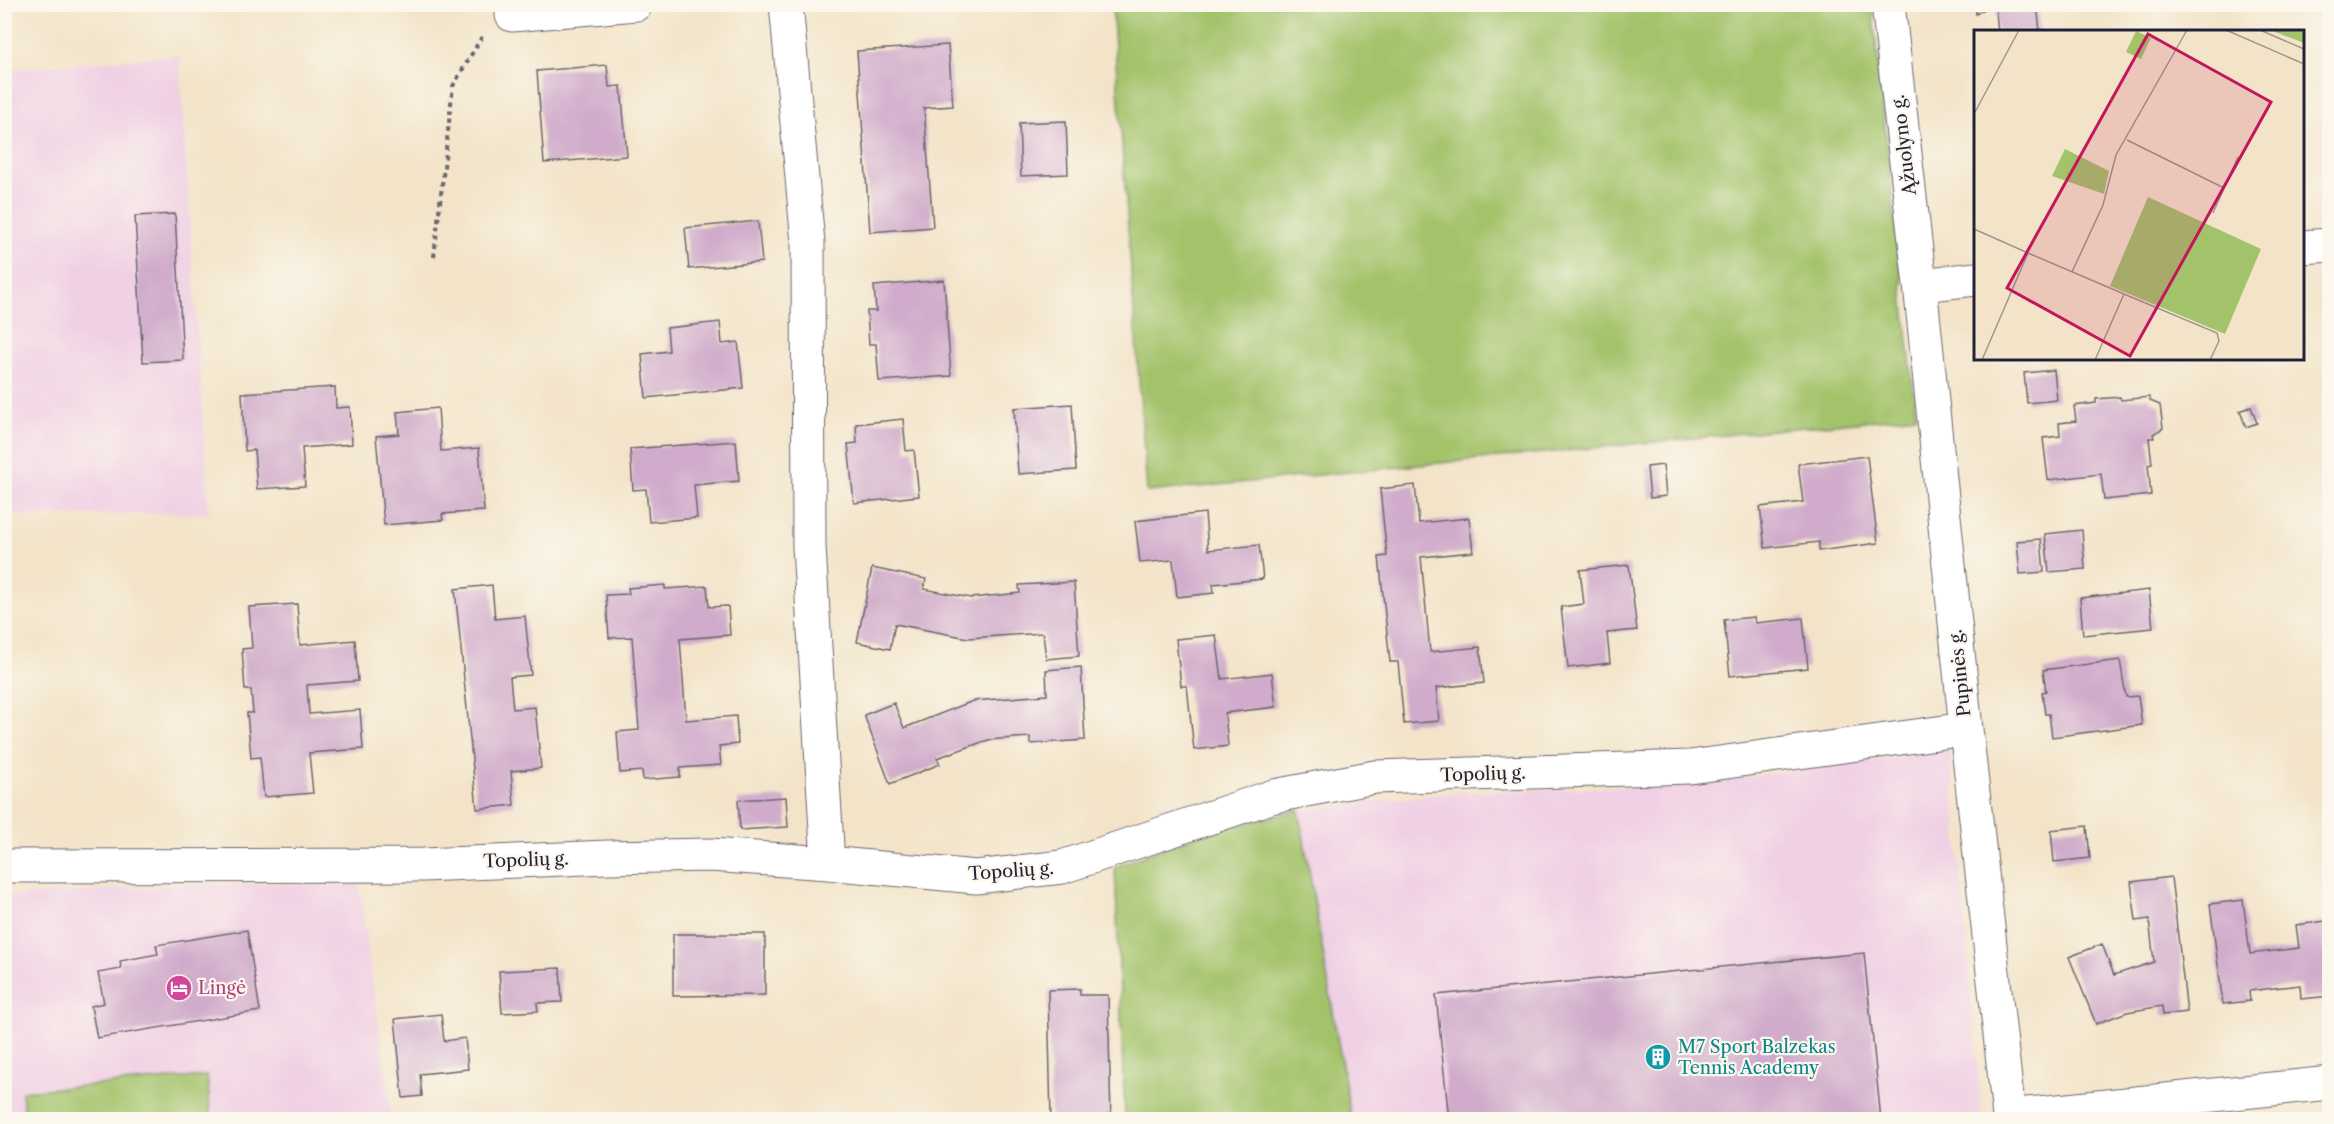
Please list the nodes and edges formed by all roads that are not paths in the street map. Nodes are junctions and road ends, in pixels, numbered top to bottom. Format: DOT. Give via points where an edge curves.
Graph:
graph roads {
  1 [pos="636,4"];
  2 [pos="786,4"];
  3 [pos="1888,4"];
  4 [pos="512,15"];
  5 [pos="2330,245"];
  6 [pos="2304,247"];
  7 [pos="1974,279"];
  8 [pos="1920,285"];
  9 [pos="1966,729"];
  10 [pos="828,863"];
  11 [pos="4,866"];
  12 [pos="2330,1083"];
  13 [pos="2009,1118"];
  1 -- 4 [label="street"];
  2 -- 10 [label="street" via="808,243 809,547"];
  3 -- 8 [label="street, Ąžuolyno g."];
  5 -- 6 [label="street"];
  7 -- 8 [label="street"];
  8 -- 9 [label="street, Pupinės g."];
  9 -- 10 [label="street, Topolių g." via="1690,767 1375,777 1274,796 1062,867 976,877"];
  9 -- 13 [label="street, Pupinės g."];
  10 -- 11 [label="street, Topolių g." via="710,855 423,865"];
  12 -- 13 [label="street"];
}
